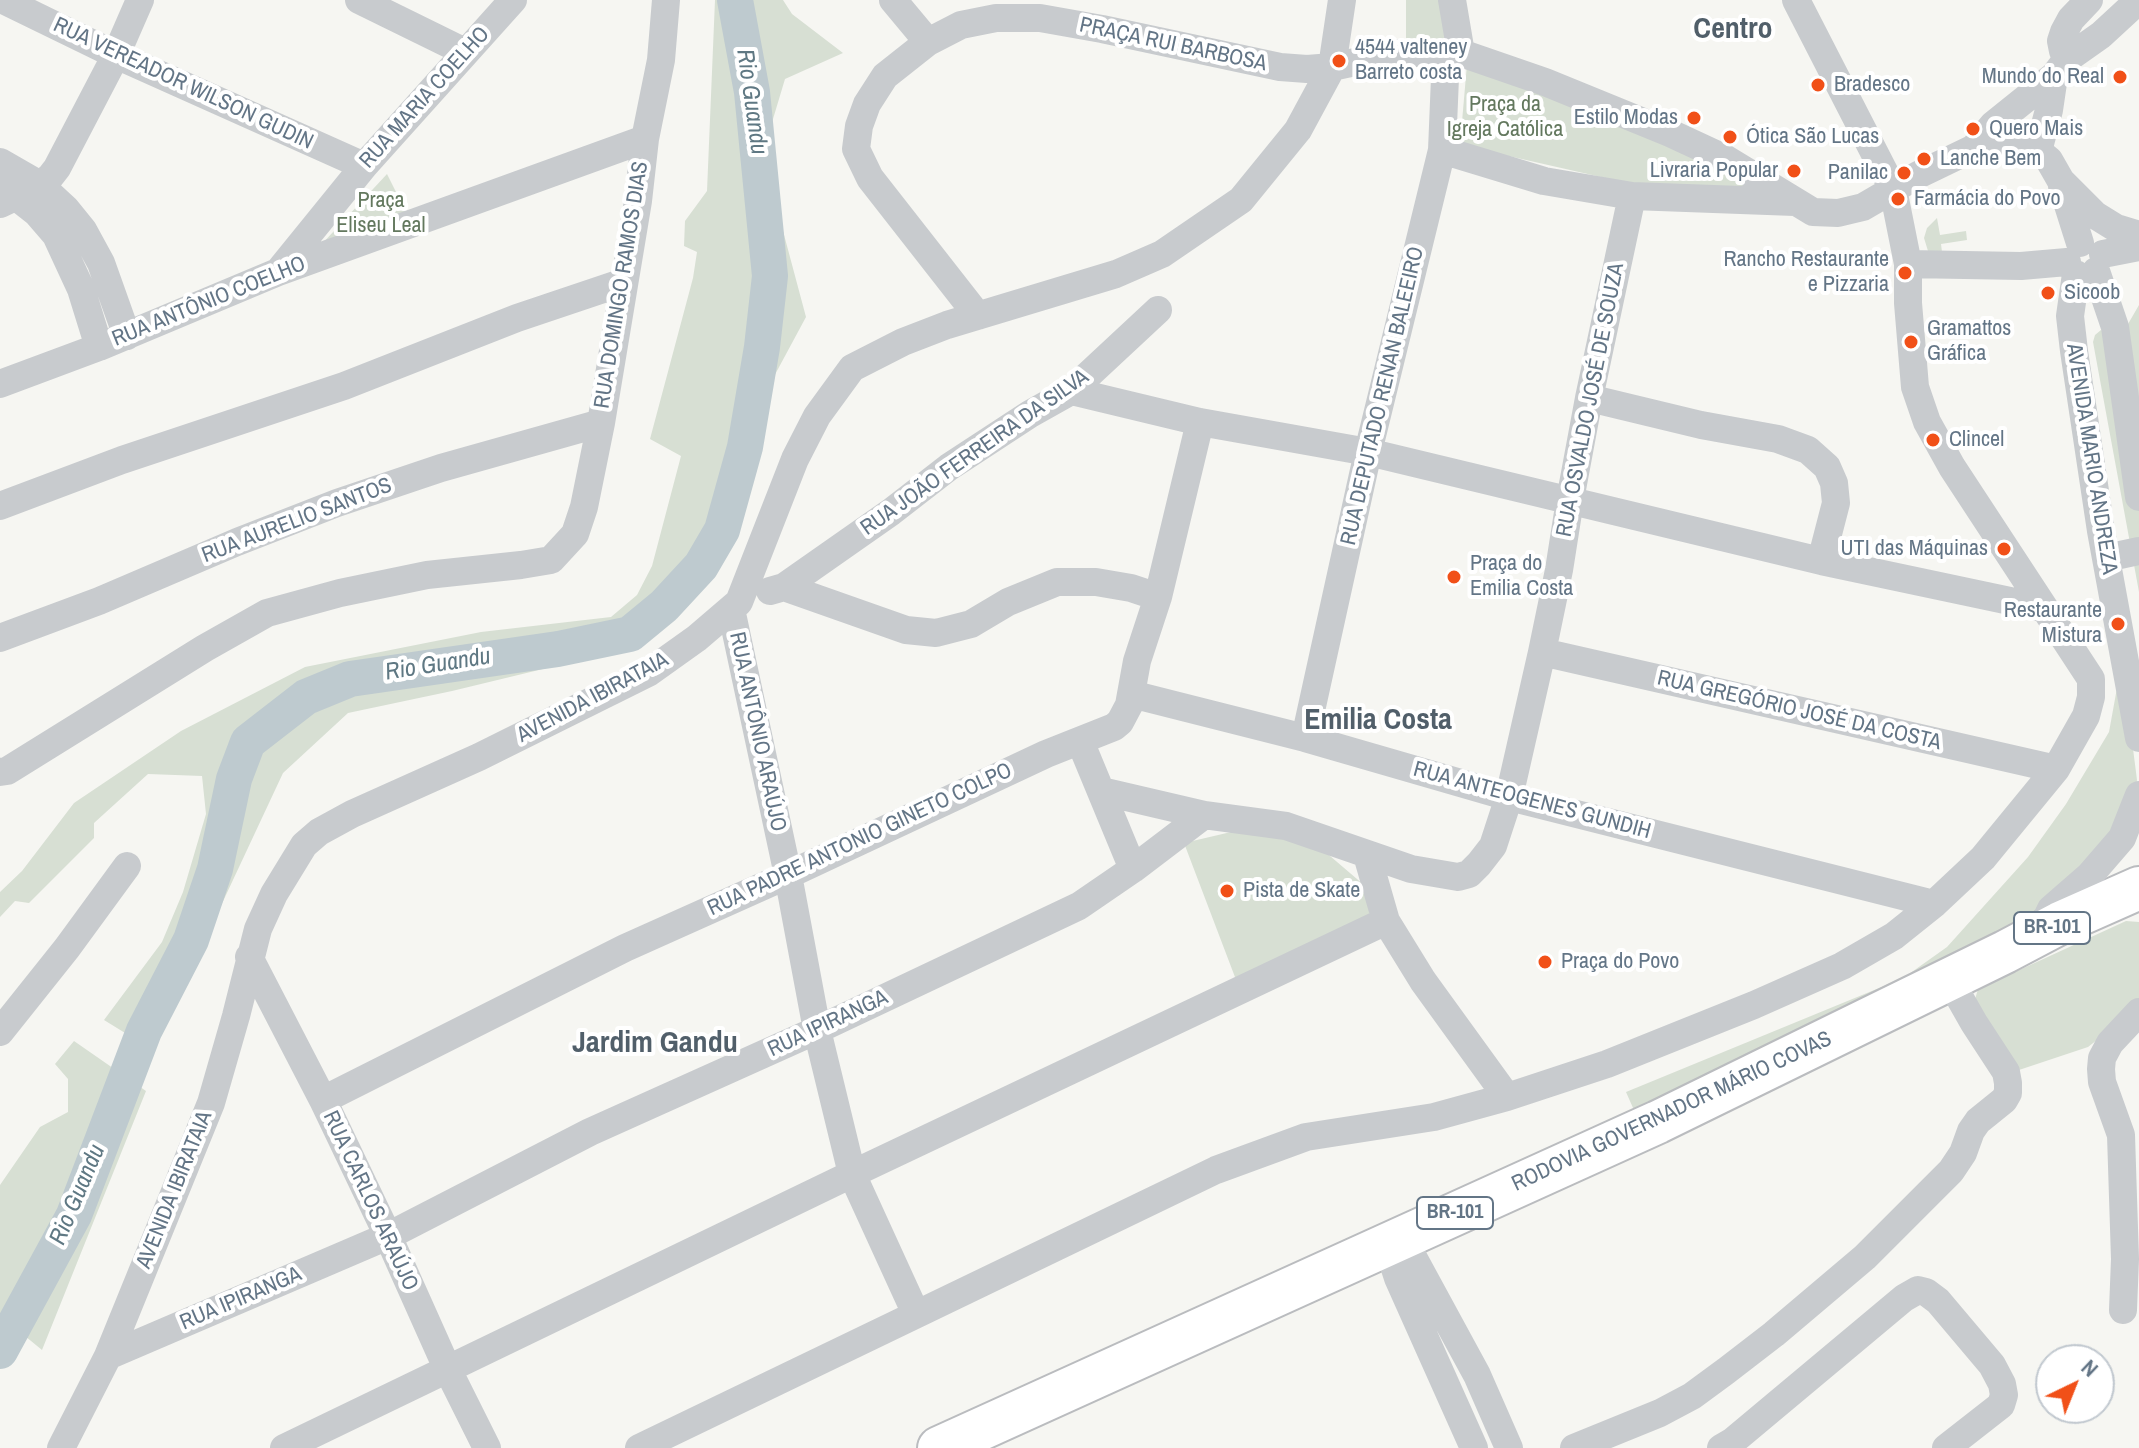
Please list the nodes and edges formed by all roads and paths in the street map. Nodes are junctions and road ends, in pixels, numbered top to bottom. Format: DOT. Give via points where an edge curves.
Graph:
graph roads {
  1 [pos="3,0"];
  2 [pos="140,0"];
  3 [pos="359,0"];
  4 [pos="513,0"];
  5 [pos="666,0"];
  6 [pos="893,0"];
  7 [pos="1342,0"];
  8 [pos="1452,0"];
  9 [pos="1796,0"];
  10 [pos="2089,0"];
  11 [pos="2139,0"];
  12 [pos="928,42"];
  13 [pos="465,52"];
  14 [pos="1453,53"];
  15 [pos="116,55"];
  16 [pos="1332,67"];
  17 [pos="2060,68"];
  18 [pos="645,139"];
  19 [pos="1974,148"];
  20 [pos="1442,150"];
  21 [pos="2038,151"];
  22 [pos="0,162"];
  23 [pos="364,166"];
  24 [pos="2061,181"];
  25 [pos="1893,189"];
  26 [pos="14,192"];
  27 [pos="1632,196"];
  28 [pos="1796,202"];
  29 [pos="2139,235"];
  30 [pos="2139,247"];
  31 [pos="2084,261"];
  32 [pos="1908,264"];
  33 [pos="278,272"];
  34 [pos="624,282"];
  35 [pos="2108,307"];
  36 [pos="1158,310"];
  37 [pos="978,316"];
  38 [pos="2070,316"];
  39 [pos="127,336"];
  40 [pos="99,347"];
  41 [pos="0,384"];
  42 [pos="1071,391"];
  43 [pos="1589,398"];
  44 [pos="1200,422"];
  45 [pos="601,423"];
  46 [pos="1368,452"];
  47 [pos="2139,497"];
  48 [pos="1570,500"];
  49 [pos="0,506"];
  50 [pos="2139,551"];
  51 [pos="2106,558"];
  52 [pos="1821,561"];
  53 [pos="784,587"];
  54 [pos="1158,597"];
  55 [pos="735,605"];
  56 [pos="2043,608"];
  57 [pos="0,638"];
  58 [pos="1542,652"];
  59 [pos="2124,662"];
  60 [pos="2091,679"];
  61 [pos="1131,694"];
  62 [pos="1305,738"];
  63 [pos="2139,738"];
  64 [pos="1080,741"];
  65 [pos="2056,769"];
  66 [pos="2,775"];
  67 [pos="1101,791"];
  68 [pos="2139,795"];
  69 [pos="1509,797"];
  70 [pos="1204,815"];
  71 [pos="2125,833"];
  72 [pos="1367,855"];
  73 [pos="127,866"];
  74 [pos="1133,869"];
  75 [pos="788,875"];
  76 [pos="2133,890"];
  77 [pos="1934,904"];
  78 [pos="1386,921"];
  79 [pos="2040,934"];
  80 [pos="249,957"];
  81 [pos="1949,979"];
  82 [pos="2139,1012"];
  83 [pos="817,1030"];
  84 [pos="0,1031"];
  85 [pos="1507,1097"];
  86 [pos="323,1100"];
  87 [pos="852,1174"];
  88 [pos="388,1236"];
  89 [pos="1394,1241"];
  90 [pos="2123,1310"];
  91 [pos="916,1314"];
  92 [pos="108,1356"];
  93 [pos="447,1368"];
  94 [pos="1501,1446"];
  95 [pos="1729,1446"];
  96 [pos="61,1448"];
  97 [pos="284,1448"];
  98 [pos="487,1448"];
  99 [pos="639,1448"];
  100 [pos="939,1448"];
  101 [pos="1474,1448"];
  102 [pos="1574,1448"];
  103 [pos="1946,1448"];
  1 -- 15 [label="street, RUA VEREADOR WILSON GUDIN"];
  2 -- 15 [label="street"];
  3 -- 13 [label="street"];
  4 -- 13 [label="street, RUA MARIA COELHO"];
  5 -- 18 [label="street, RUA DOMINGO RAMOS DIAS" via="661,60"];
  6 -- 12 [label="street"];
  7 -- 16 [label="street, AVENIDA IBIRATAIA"];
  8 -- 14 [label="street, RUA DEPUTADO RENAN BALEEIRO"];
  9 -- 25 [label="street"];
  10 -- 17 [label="street" via="2064,32"];
  11 -- 17 [label="street"];
  12 -- 16 [label="street, PRAÇA RUI BARBOSA" via="961,25 1040,18 1269,66"];
  12 -- 37 [label="street, PRAÇA RUI BARBOSA" via="885,76 867,104 856,149 870,178"];
  13 -- 23 [label="street, RUA MARIA COELHO"];
  14 -- 16 [label="street, PRAÇA RUI BARBOSA" via="1397,53"];
  14 -- 20 [label="street, RUA DEPUTADO RENAN BALEEIRO"];
  14 -- 28 [label="street, PRAÇA RUI BARBOSA" via="1545,82 1670,133 1726,159"];
  15 -- 23 [label="street, RUA VEREADOR WILSON GUDIN"];
  15 -- 26 [label="street" via="50,177"];
  16 -- 37 [label="street, AVENIDA IBIRATAIA" via="1298,130 1270,166 1241,200 1187,238 1116,274"];
  17 -- 19 [label="street"];
  17 -- 21 [label="street"];
  18 -- 33 [label="street, RUA ANTÔNIO COELHO"];
  18 -- 34 [label="street, RUA DOMINGO RAMOS DIAS"];
  19 -- 21 [label="street"];
  19 -- 25 [label="street"];
  20 -- 27 [label="street" via="1544,181"];
  20 -- 46 [label="street, RUA DEPUTADO RENAN BALEEIRO"];
  21 -- 24 [label="street"];
  22 -- 26 [label="street"];
  23 -- 33 [label="street, RUA MARIA COELHO"];
  24 -- 29 [label="street" via="2095,215"];
  24 -- 31 [label="street, AVENIDA MARIO ANDREZA"];
  25 -- 28 [label="street" via="1863,207 1838,213 1813,212"];
  25 -- 32 [label="street"];
  26 -- 39 [label="street" via="66,209 83,230"];
  26 -- 40 [label="street" via="56,235"];
  27 -- 28 [label="street"];
  27 -- 43 [label="street, RUA OSVALDO JOSÉ DE SOUZA"];
  30 -- 31 [label="street"];
  31 -- 32 [label="street"];
  31 -- 35 [label="street, AVENIDA MARIO ANDREZA"];
  31 -- 38 [label="street, AVENIDA MARIO ANDREZA"];
  32 -- 56 [label="street" via="1920,406 1952,467"];
  33 -- 39 [label="street, RUA ANTÔNIO COELHO"];
  34 -- 45 [label="street, RUA DOMINGO RAMOS DIAS"];
  34 -- 49 [label="street"];
  35 -- 38 [label="street"];
  35 -- 47 [label="street, AVENIDA MARIO ANDREZA"];
  36 -- 42 [label="street, RUA JOÃO FERREIRA DA SILVA"];
  37 -- 55 [label="street, AVENIDA IBIRATAIA" via="903,342 852,368 817,416 795,459"];
  38 -- 51 [label="street, AVENIDA MARIO ANDREZA"];
  39 -- 40 [label="street, RUA ANTÔNIO COELHO"];
  40 -- 41 [label="street, RUA ANTÔNIO COELHO"];
  42 -- 44 [label="street"];
  42 -- 53 [label="street, RUA JOÃO FERREIRA DA SILVA" via="949,467"];
  43 -- 48 [label="street, RUA OSVALDO JOSÉ DE SOUZA"];
  43 -- 52 [label="street" via="1808,450 1827,467 1834,483 1836,503"];
  44 -- 46 [label="street"];
  44 -- 54 [label="street, RUA PADRE ANTONIO GINETO COLPO"];
  45 -- 57 [label="street, RUA AURELIO SANTOS" via="337,503"];
  45 -- 66 [label="street, RUA DOMINGO RAMOS DIAS" via="580,521 551,560 427,575 267,613"];
  46 -- 48 [label="street"];
  46 -- 62 [label="street, RUA DEPUTADO RENAN BALEEIRO"];
  48 -- 52 [label="street"];
  48 -- 58 [label="street, RUA OSVALDO JOSÉ DE SOUZA"];
  50 -- 51 [label="street"];
  51 -- 59 [label="street, AVENIDA MARIO ANDREZA"];
  52 -- 56 [label="street"];
  53 -- 54 [label="street" via="906,630 936,633 971,624 1057,582 1096,582"];
  53 -- 55 [label="street, RUA JOÃO FERREIRA DA SILVA"];
  54 -- 61 [label="street, RUA PADRE ANTONIO GINETO COLPO"];
  55 -- 75 [label="street, RUA ANTÔNIO ARAÚJO"];
  55 -- 80 [label="street, AVENIDA IBIRATAIA" via="637,679 319,832 304,845 274,894"];
  56 -- 60 [label="street"];
  58 -- 65 [label="street, RUA GREGÓRIO JOSÉ DA COSTA"];
  58 -- 69 [label="street, RUA OSVALDO JOSÉ DE SOUZA"];
  59 -- 60 [label="street"];
  59 -- 63 [label="street, AVENIDA MARIO ANDREZA"];
  60 -- 65 [label="street" via="2086,716"];
  61 -- 62 [label="street, RUA ANTEOGENES GUNDIH"];
  61 -- 64 [label="street, RUA PADRE ANTONIO GINETO COLPO" via="1120,722"];
  62 -- 69 [label="street, RUA ANTEOGENES GUNDIH"];
  64 -- 67 [label="street"];
  64 -- 75 [label="street, RUA PADRE ANTONIO GINETO COLPO"];
  65 -- 77 [label="street" via="1983,858"];
  67 -- 70 [label="street"];
  67 -- 74 [label="street"];
  68 -- 71 [label="street"];
  69 -- 72 [label="street, RUA OSVALDO JOSÉ DE SOUZA" via="1493,846 1469,874 1411,869"];
  69 -- 77 [label="street, RUA ANTEOGENES GUNDIH"];
  70 -- 72 [label="street" via="1286,826"];
  70 -- 74 [label="street, RUA IPIRANGA"];
  71 -- 76 [label="street" via="2123,855"];
  71 -- 79 [label="street" via="2090,875 2051,909"];
  72 -- 78 [label="street"];
  73 -- 84 [label="street"];
  74 -- 83 [label="street, RUA IPIRANGA" via="1079,906"];
  75 -- 83 [label="street, RUA ANTÔNIO ARAÚJO"];
  75 -- 86 [label="street, RUA PADRE ANTONIO GINETO COLPO" via="625,948"];
  76 -- 79 [label="highway, RODOVIA GOVERNADOR MÁRIO COVAS / BR-101"];
  77 -- 85 [label="street" via="1894,936 1842,966 1607,1064"];
  78 -- 85 [label="street"];
  78 -- 87 [label="street"];
  79 -- 81 [label="highway, RODOVIA GOVERNADOR MÁRIO COVAS / BR-101"];
  80 -- 86 [label="street, RUA CARLOS ARAÚJO"];
  80 -- 92 [label="street, AVENIDA IBIRATAIA" via="211,1103"];
  81 -- 89 [label="highway, RODOVIA GOVERNADOR MÁRIO COVAS / BR-101" via="1658,1122"];
  81 -- 102 [label="street" via="2008,1083 2004,1100 1978,1121 1951,1171 1865,1257 1692,1396"];
  82 -- 90 [label="street" via="2110,1043 2101,1069 2121,1135"];
  83 -- 87 [label="street, RUA ANTÔNIO ARAÚJO"];
  83 -- 88 [label="street, RUA IPIRANGA" via="590,1132"];
  85 -- 91 [label="street" via="1434,1117 1306,1137 1229,1166"];
  86 -- 88 [label="street, RUA CARLOS ARAÚJO"];
  87 -- 91 [label="street, RUA ANTÔNIO ARAÚJO"];
  87 -- 93 [label="street"];
  88 -- 92 [label="street, RUA IPIRANGA"];
  88 -- 93 [label="street, RUA CARLOS ARAÚJO"];
  89 -- 94 [label="street" via="1477,1375"];
  89 -- 100 [label="highway, RODOVIA GOVERNADOR MÁRIO COVAS / BR-101"];
  89 -- 101 [label="street" via="1398,1278"];
  91 -- 99 [label="street"];
  92 -- 96 [label="street, AVENIDA IBIRATAIA"];
  93 -- 97 [label="street"];
  93 -- 98 [label="street, RUA CARLOS ARAÚJO"];
  95 -- 103 [label="street" via="1918,1290 1938,1301 1992,1365 2004,1395 2001,1405"];
}
